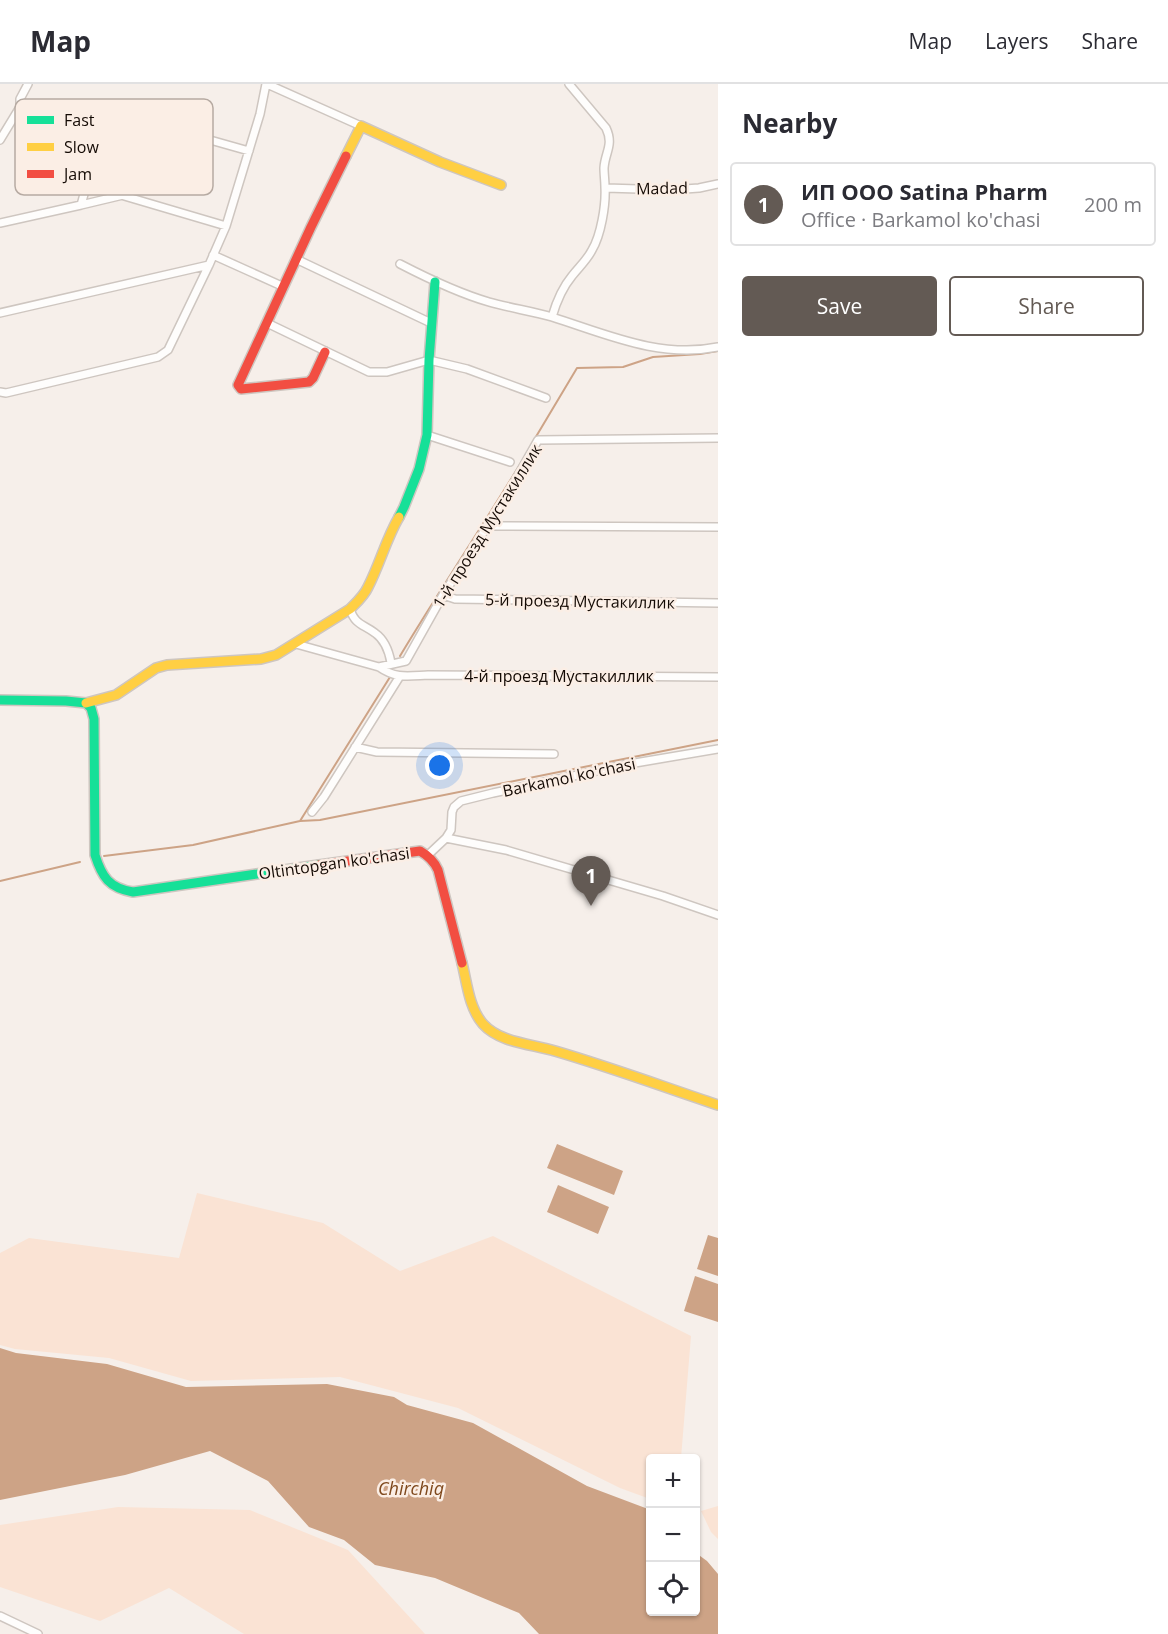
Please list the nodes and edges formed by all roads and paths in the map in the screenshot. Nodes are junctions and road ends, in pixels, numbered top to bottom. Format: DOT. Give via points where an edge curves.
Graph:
graph roads {
  1 [pos="28,84"];
  2 [pos="266,84"];
  3 [pos="569,84"];
  4 [pos="20,99"];
  5 [pos="15,115"];
  6 [pos="361,126"];
  7 [pos="0,140"];
  8 [pos="213,141"];
  9 [pos="249,151"];
  10 [pos="718,184"];
  11 [pos="501,185"];
  12 [pos="606,188"];
  13 [pos="84,195"];
  14 [pos="123,195"];
  15 [pos="81,205"];
  16 [pos="0,223"];
  17 [pos="226,226"];
  18 [pos="213,255"];
  19 [pos="296,259"];
  20 [pos="400,264"];
  21 [pos="209,265"];
  22 [pos="435,282"];
  23 [pos="284,287"];
  24 [pos="0,313"];
  25 [pos="552,317"];
  26 [pos="267,323"];
  27 [pos="431,323"];
  28 [pos="718,347"];
  29 [pos="325,352"];
  30 [pos="429,360"];
  31 [pos="0,392"];
  32 [pos="546,398"];
  33 [pos="427,435"];
  34 [pos="718,438"];
  35 [pos="510,462"];
  36 [pos="487,526"];
  37 [pos="718,527"];
  38 [pos="443,595"];
  39 [pos="718,603"];
  40 [pos="350,609"];
  41 [pos="296,644"];
  42 [pos="406,661"];
  43 [pos="392,663"];
  44 [pos="379,667"];
  45 [pos="403,676"];
  46 [pos="718,676"];
  47 [pos="0,700"];
  48 [pos="86,703"];
  49 [pos="355,747"];
  50 [pos="718,748"];
  51 [pos="554,754"];
  52 [pos="312,812"];
  53 [pos="446,838"];
  54 [pos="428,855"];
  55 [pos="718,915"];
  56 [pos="718,1105"];
  57 [pos="0,1616"];
  58 [pos="38,1634"];
  1 -- 4 [label="street"];
  2 -- 6 [label="street"];
  2 -- 9 [label="street"];
  3 -- 12 [label="street" via="610,136 604,166"];
  5 -- 7 [label="street"];
  6 -- 11 [label="street"];
  6 -- 19 [label="street"];
  8 -- 9 [label="street"];
  9 -- 17 [label="street"];
  10 -- 12 [label="street, Madad" via="671,190"];
  12 -- 25 [label="street" via="593,250 566,284"];
  13 -- 15 [label="street"];
  14 -- 15 [label="street"];
  14 -- 17 [label="street"];
  15 -- 16 [label="street"];
  17 -- 18 [label="street"];
  18 -- 21 [label="street"];
  18 -- 23 [label="street"];
  19 -- 23 [label="street"];
  19 -- 27 [label="street"];
  20 -- 22 [label="street"];
  21 -- 24 [label="street"];
  21 -- 31 [label="street" via="163,355"];
  22 -- 25 [label="street" via="491,303"];
  22 -- 27 [label="street"];
  23 -- 26 [label="street"];
  25 -- 28 [label="street" via="638,345 693,351"];
  26 -- 29 [label="street"];
  26 -- 29 [label="street" via="238,382 241,390 309,382"];
  27 -- 30 [label="street"];
  29 -- 30 [label="street" via="377,373"];
  30 -- 32 [label="street" via="467,369"];
  30 -- 33 [label="street"];
  33 -- 35 [label="street"];
  33 -- 40 [label="street" via="404,507 368,587"];
  34 -- 36 [label="street, 1-й проезд Мустакиллик" via="538,440"];
  36 -- 37 [label="street"];
  36 -- 38 [label="street, 1-й проезд Мустакиллик"];
  38 -- 39 [label="street, 5-й проезд Мустакиллик" via="455,599"];
  38 -- 42 [label="street, 1-й проезд Мустакиллик"];
  40 -- 41 [label="street"];
  40 -- 43 [label="street" via="356,622 381,638"];
  41 -- 44 [label="street"];
  41 -- 48 [label="street" via="261,659 156,668 116,695"];
  42 -- 43 [label="street"];
  42 -- 45 [label="street"];
  43 -- 44 [label="street"];
  44 -- 45 [label="street" via="389,674"];
  45 -- 46 [label="street, 4-й проезд Мустакиллик"];
  45 -- 49 [label="street"];
  47 -- 48 [label="street"];
  48 -- 54 [label="street, Oltintopgan ko'chasi" via="94,719 95,855 103,876 123,891 415,851"];
  49 -- 51 [label="street" via="377,752"];
  49 -- 52 [label="street"];
  50 -- 53 [label="street, Barkamol ko'chasi" via="461,801 454,807"];
  53 -- 54 [label="street"];
  53 -- 55 [label="street" via="506,850"];
  54 -- 56 [label="street, Oltintopgan ko'chasi" via="438,870 474,1010 487,1028 504,1038"];
  57 -- 58 [label="street"];
}
